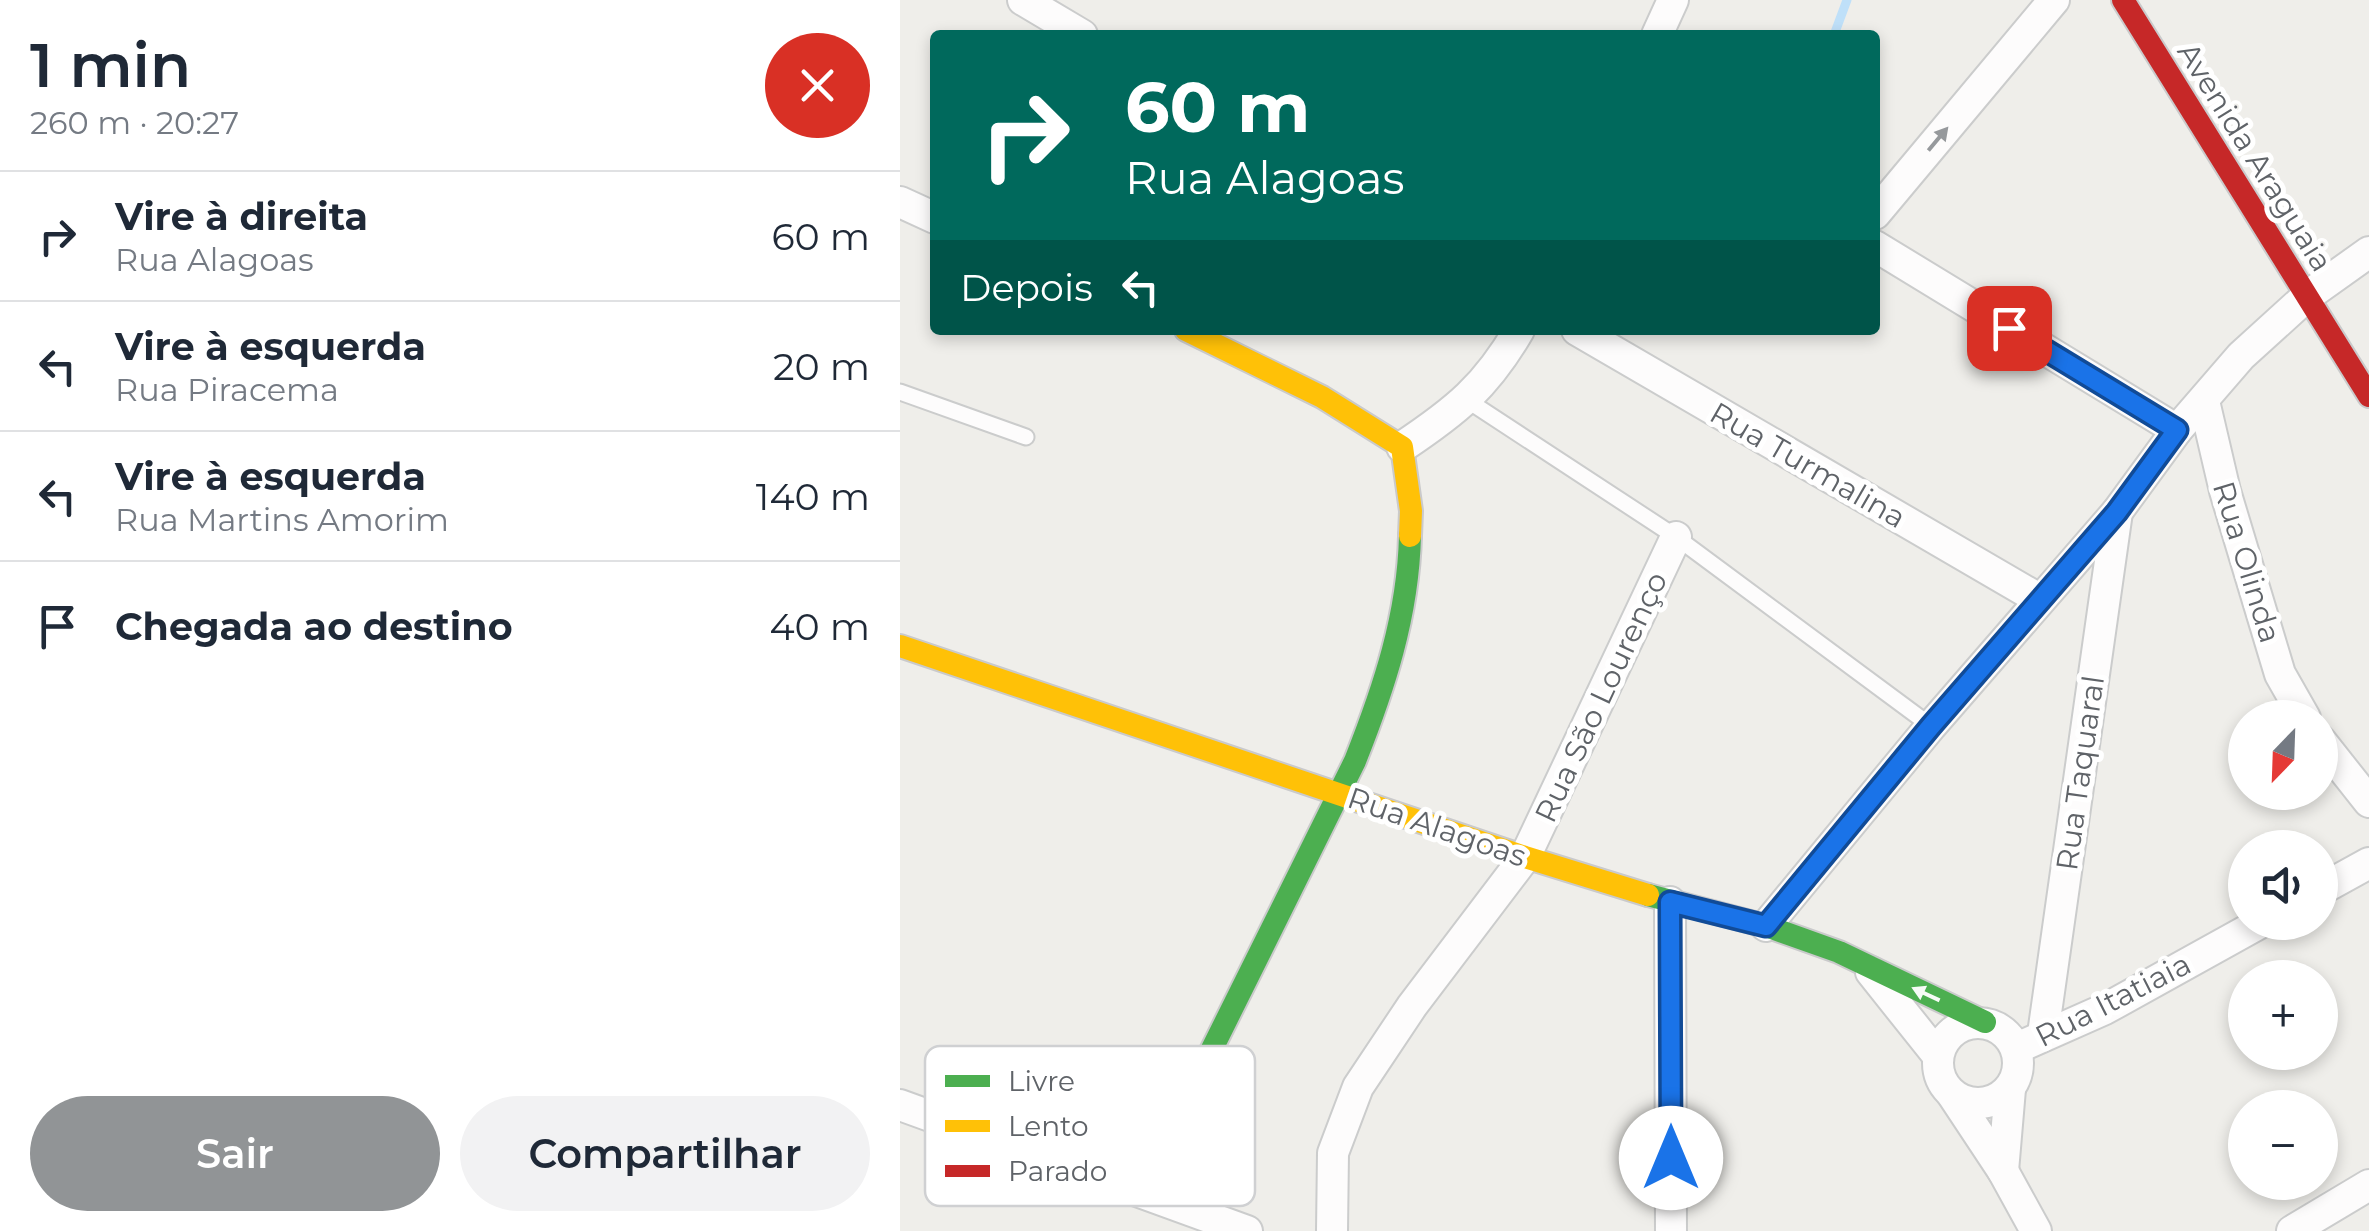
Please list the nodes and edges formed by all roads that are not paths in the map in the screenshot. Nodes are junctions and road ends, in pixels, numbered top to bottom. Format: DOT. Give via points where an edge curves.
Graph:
graph roads {
  1 [pos="1023,0"];
  2 [pos="1673,0"];
  3 [pos="2054,0"];
  4 [pos="2123,0"];
  5 [pos="1074,30"];
  6 [pos="1658,30"];
  7 [pos="900,202"];
  8 [pos="1880,208"];
  9 [pos="930,216"];
  10 [pos="1880,249"];
  11 [pos="2369,252"];
  12 [pos="2306,297"];
  13 [pos="1196,335"];
  14 [pos="1516,335"];
  15 [pos="1586,335"];
  16 [pos="900,392"];
  17 [pos="2369,396"];
  18 [pos="1467,400"];
  19 [pos="2204,400"];
  20 [pos="2177,430"];
  21 [pos="1026,438"];
  22 [pos="1402,447"];
  23 [pos="2117,512"];
  24 [pos="1676,537"];
  25 [pos="2039,600"];
  26 [pos="900,646"];
  27 [pos="2295,700"];
  28 [pos="1931,726"];
  29 [pos="2338,763"];
  30 [pos="1340,794"];
  31 [pos="2369,802"];
  32 [pos="1525,857"];
  33 [pos="2369,864"];
  34 [pos="2338,880"];
  35 [pos="1670,902"];
  36 [pos="1766,926"];
  37 [pos="2230,940"];
  38 [pos="1866,966"];
  39 [pos="1985,1022"];
  40 [pos="2030,1041"];
  41 [pos="1214,1046"];
  42 [pos="1938,1056"];
  43 [pos="2010,1089"];
  44 [pos="1952,1094"];
  45 [pos="900,1105"];
  46 [pos="925,1114"];
  47 [pos="2003,1172"];
  48 [pos="2369,1185"];
  49 [pos="1175,1206"];
  50 [pos="1247,1231"];
  51 [pos="1332,1231"];
  52 [pos="1671,1231"];
  53 [pos="2036,1231"];
  54 [pos="2292,1231"];
  1 -- 5 [label="street"];
  2 -- 6 [label="street"];
  8 -- 3 [label="street, one-way"];
  4 -- 12 [label="street, Avenida Araguaia"];
  7 -- 9 [label="street"];
  10 -- 20 [label="street"];
  11 -- 12 [label="street"];
  12 -- 17 [label="street, Avenida Araguaia"];
  12 -- 19 [label="street"];
  13 -- 22 [label="street" via="1322,397"];
  14 -- 18 [label="street"];
  15 -- 25 [label="street, Rua Turmalina"];
  16 -- 21 [label="lane"];
  18 -- 22 [label="street"];
  18 -- 24 [label="lane"];
  19 -- 20 [label="street"];
  19 -- 27 [label="street, Rua Olinda" via="2280,674"];
  20 -- 23 [label="street"];
  22 -- 30 [label="street" via="1411,503 1408,588 1396,650"];
  23 -- 25 [label="street"];
  23 -- 40 [label="street, Rua Taquaral"];
  24 -- 28 [label="lane"];
  24 -- 32 [label="street, Rua São Lourenço"];
  25 -- 28 [label="street"];
  26 -- 30 [label="street, Rua Alagoas"];
  28 -- 36 [label="street"];
  29 -- 31 [label="street"];
  30 -- 32 [label="street, Rua Alagoas"];
  30 -- 41 [label="street"];
  32 -- 35 [label="street, Rua Alagoas"];
  32 -- 51 [label="street, Rua São Lourenço" via="1358,1087 1334,1153"];
  33 -- 34 [label="street"];
  35 -- 36 [label="street, Rua Alagoas"];
  35 -- 52 [label="street"];
  36 -- 38 [label="street, Rua Alagoas"];
  37 -- 40 [label="street, Rua Itatiaia" via="2105,1009"];
  39 -- 38 [label="street, Rua Itatiaia, one-way"];
  38 -- 42 [label="street, Rua Alagoas"];
  39 -- 40 [label="street"];
  39 -- 42 [label="street" via="1964,1024 1946,1037"];
  40 -- 43 [label="street"];
  42 -- 44 [label="street, Rua Alagoas" via="1940,1077"];
  43 -- 44 [label="street" via="1993,1102 1971,1104"];
  43 -- 47 [label="street"];
  44 -- 47 [label="street, Rua Alagoas"];
  45 -- 46 [label="street"];
  47 -- 53 [label="street, Rua Alagoas"];
  48 -- 54 [label="street"];
  49 -- 50 [label="street"];
}
